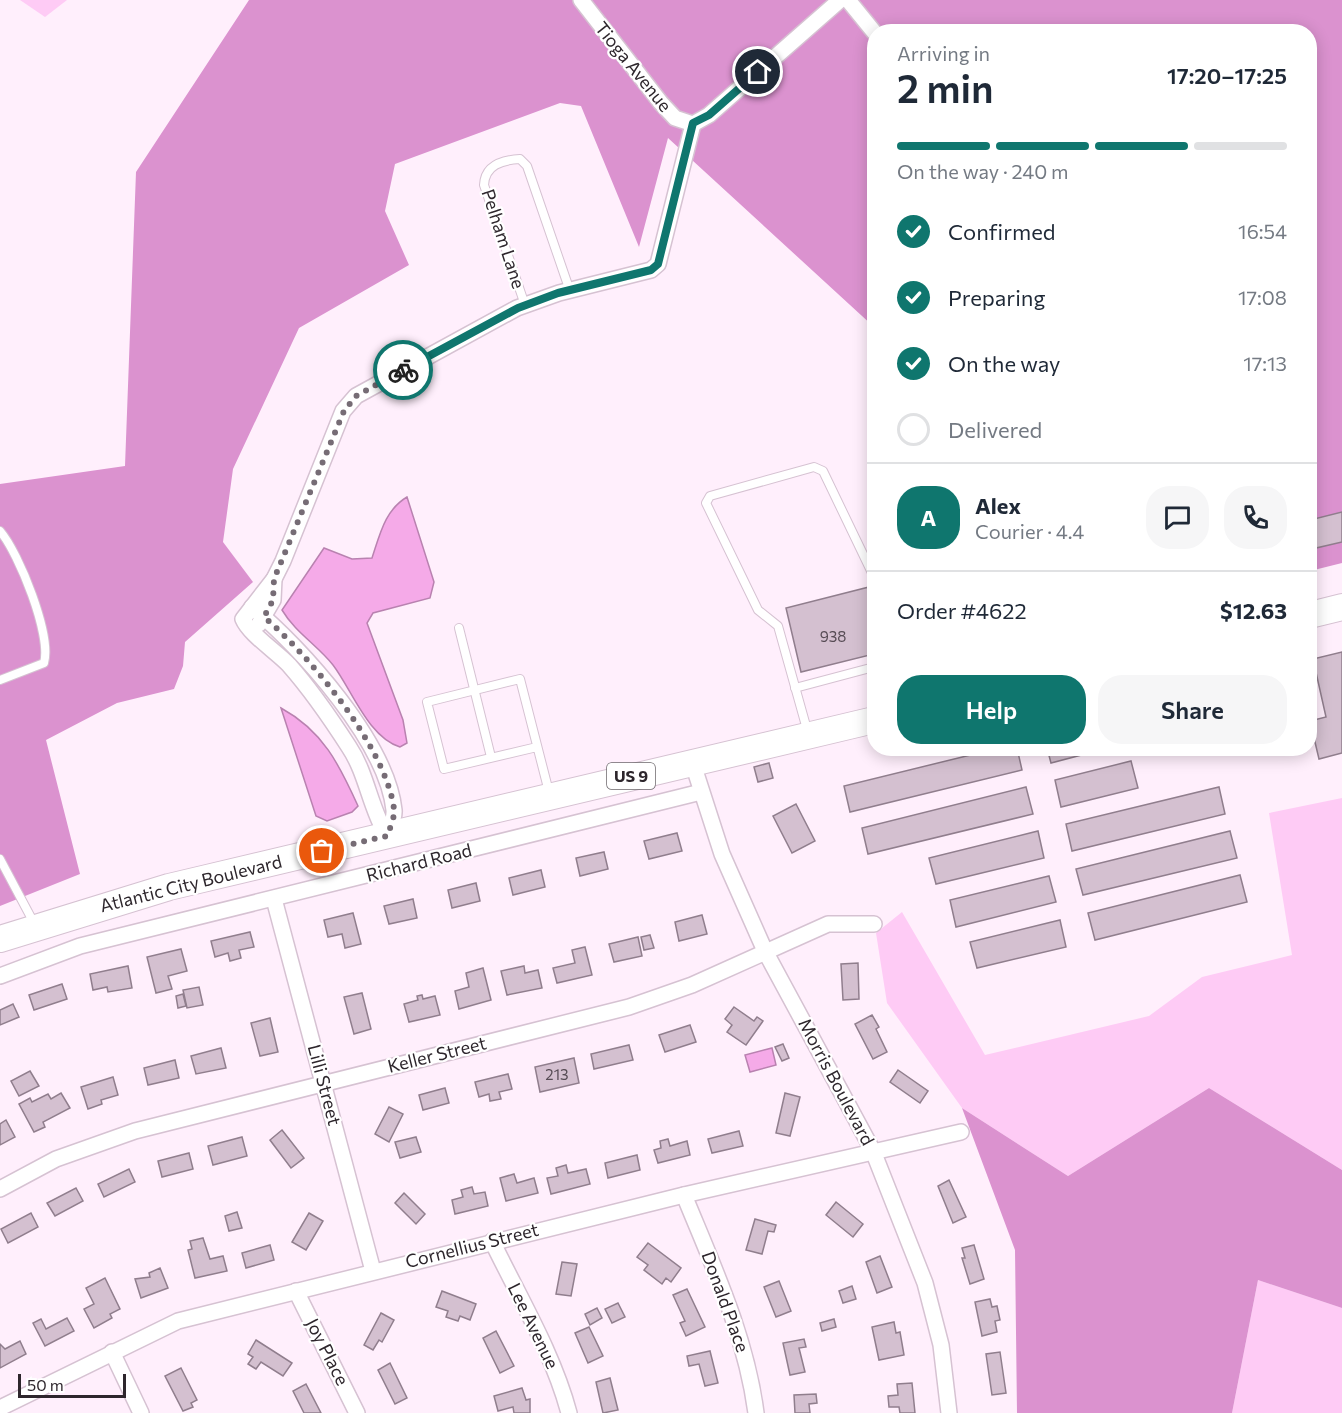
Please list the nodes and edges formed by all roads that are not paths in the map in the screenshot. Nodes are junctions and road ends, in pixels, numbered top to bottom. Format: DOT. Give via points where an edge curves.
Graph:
graph roads {
  1 [pos="580,0"];
  2 [pos="840,0"];
  3 [pos="848,0"];
  4 [pos="868,24"];
  5 [pos="693,123"];
  6 [pos="570,291"];
  7 [pos="525,305"];
  8 [pos="0,531"];
  9 [pos="867,562"];
  10 [pos="1342,607"];
  11 [pos="258,612"];
  12 [pos="1317,613"];
  13 [pos="459,628"];
  14 [pos="867,669"];
  15 [pos="0,680"];
  16 [pos="795,688"];
  17 [pos="474,690"];
  18 [pos="867,722"];
  19 [pos="808,735"];
  20 [pos="537,747"];
  21 [pos="491,758"];
  22 [pos="692,761"];
  23 [pos="701,792"];
  24 [pos="550,796"];
  25 [pos="387,836"];
  26 [pos="0,859"];
  27 [pos="274,899"];
  28 [pos="874,924"];
  29 [pos="35,927"];
  30 [pos="0,939"];
  31 [pos="765,951"];
  32 [pos="0,976"];
  33 [pos="323,1083"];
  34 [pos="961,1132"];
  35 [pos="873,1151"];
  36 [pos="0,1189"];
  37 [pos="684,1195"];
  38 [pos="492,1241"];
  39 [pos="374,1271"];
  40 [pos="296,1291"];
  41 [pos="112,1352"];
  42 [pos="0,1408"];
  43 [pos="141,1413"];
  44 [pos="357,1413"];
  45 [pos="569,1413"];
  46 [pos="756,1413"];
  47 [pos="949,1413"];
  1 -- 5 [label="street, Tioga Avenue" via="661,103 675,118"];
  2 -- 5 [label="street" via="709,115"];
  3 -- 4 [label="street"];
  5 -- 6 [label="street" via="658,264 651,270"];
  6 -- 7 [label="street"];
  6 -- 7 [label="lane, Pelham Lane" via="527,166 520,159 508,159 491,167 484,175 484,185"];
  7 -- 11 [label="street" via="368,388 350,402 274,579 273,600"];
  8 -- 15 [label="lane" via="33,599 47,652 44,663"];
  9 -- 16 [label="lane" via="823,471 814,467 710,496 706,503 758,610 778,626"];
  10 -- 12 [label="highway"];
  11 -- 25 [label="street" via="254,632 297,675 350,749 376,818"];
  11 -- 25 [label="street" via="304,654 380,760 395,812"];
  13 -- 17 [label="lane"];
  14 -- 16 [label="lane"];
  16 -- 19 [label="lane"];
  17 -- 20 [label="lane" via="520,679"];
  17 -- 21 [label="lane"];
  17 -- 21 [label="lane" via="427,702 444,769"];
  18 -- 19 [label="highway, Atlantic City Boulevard / US 9"];
  19 -- 22 [label="highway, Atlantic City Boulevard / US 9"];
  20 -- 21 [label="lane"];
  20 -- 24 [label="lane"];
  22 -- 23 [label="street, Morris Boulevard"];
  22 -- 24 [label="highway, Atlantic City Boulevard / US 9"];
  23 -- 27 [label="street, Richard Road"];
  23 -- 31 [label="street, Morris Boulevard" via="722,854"];
  24 -- 25 [label="highway, Atlantic City Boulevard / US 9"];
  25 -- 29 [label="highway, Atlantic City Boulevard / US 9" via="169,887"];
  26 -- 29 [label="lane"];
  27 -- 32 [label="street, Richard Road" via="80,946"];
  27 -- 33 [label="street, Lilli Street"];
  28 -- 31 [label="street, Keller Street" via="828,924"];
  29 -- 30 [label="highway, Atlantic City Boulevard / US 9"];
  31 -- 33 [label="street, Keller Street" via="692,985 629,1007"];
  31 -- 35 [label="street, Morris Boulevard"];
  33 -- 36 [label="street, Keller Street" via="92,1144"];
  33 -- 39 [label="street, Lilli Street"];
  34 -- 35 [label="street, Cornellius Street"];
  35 -- 37 [label="street, Cornellius Street"];
  35 -- 47 [label="street, Morris Boulevard" via="925,1283 941,1345"];
  37 -- 38 [label="street, Cornellius Street"];
  37 -- 46 [label="street, Donald Place" via="733,1317 751,1376"];
  38 -- 39 [label="street, Cornellius Street"];
  38 -- 45 [label="street, Lee Avenue" via="549,1358"];
  39 -- 40 [label="street, Cornellius Street"];
  40 -- 41 [label="street, Cornellius Street" via="178,1321"];
  40 -- 44 [label="street, Joy Place"];
  41 -- 42 [label="street, Cornellius Street"];
  41 -- 43 [label="street"];
}
